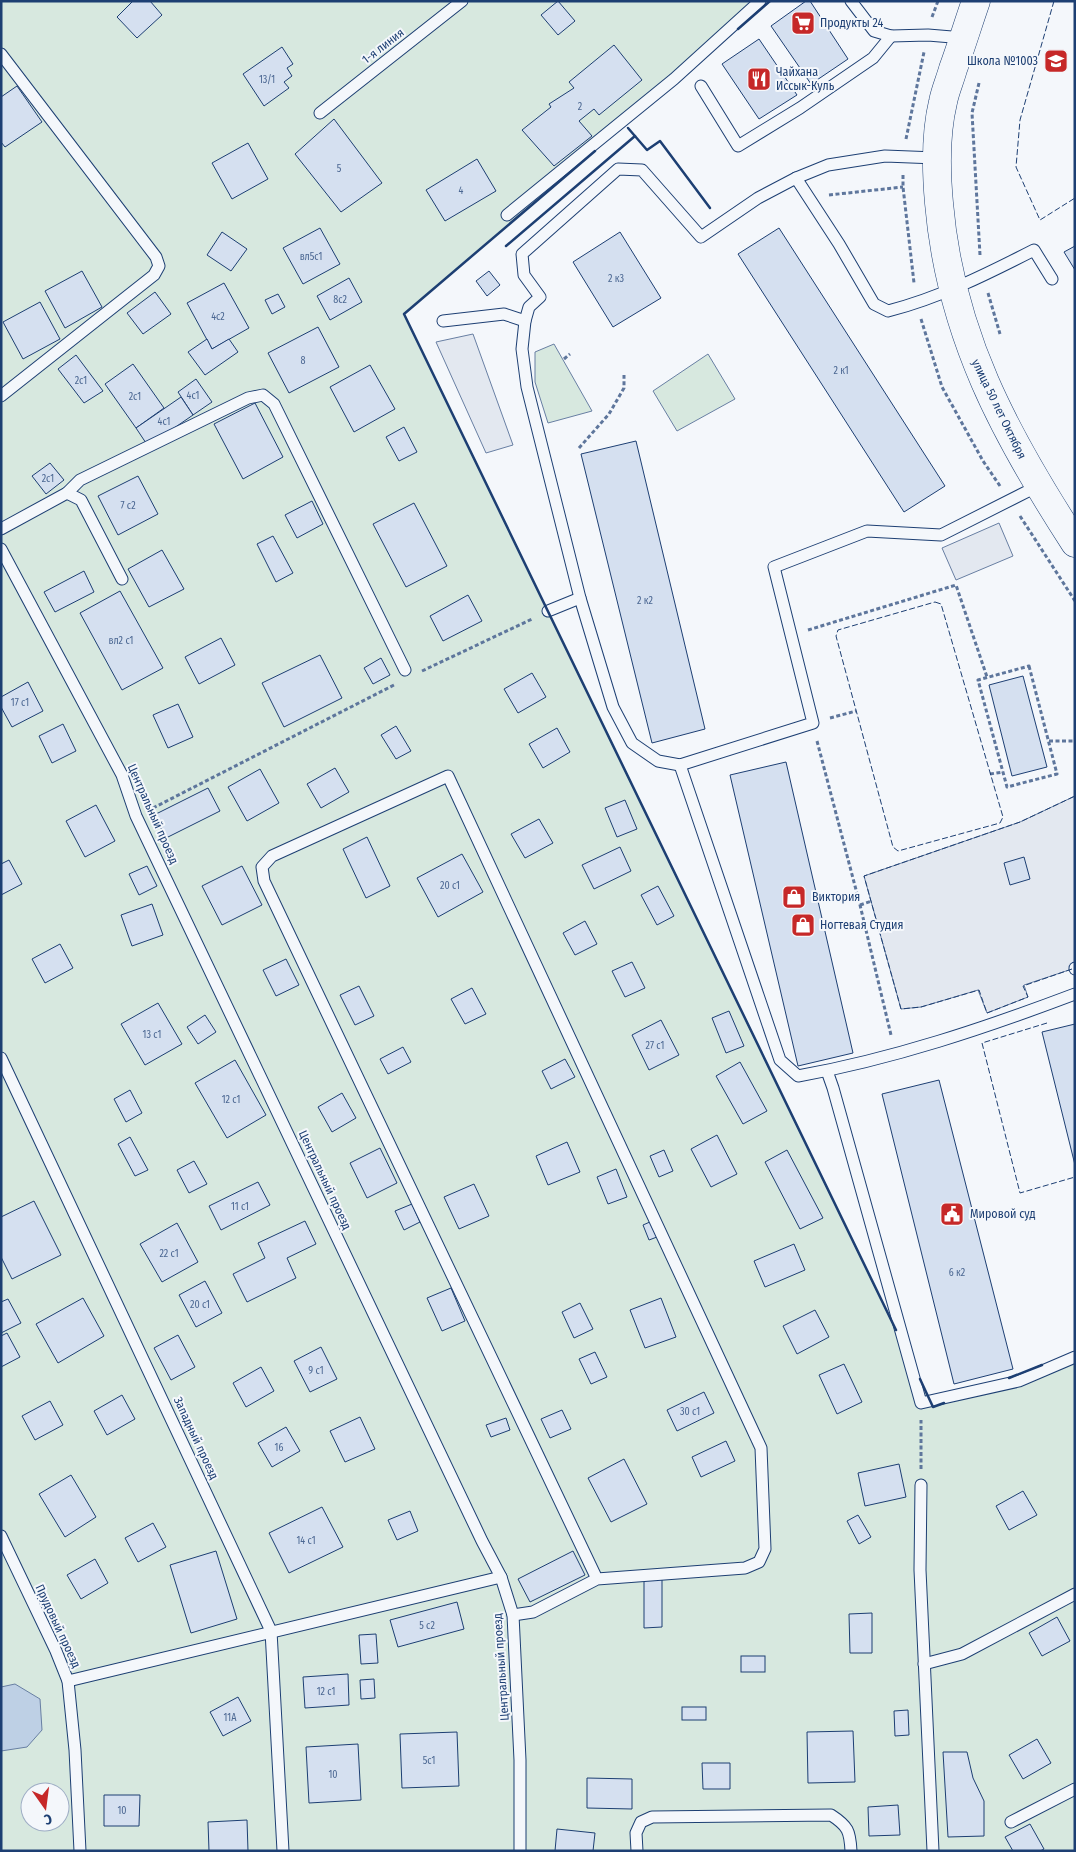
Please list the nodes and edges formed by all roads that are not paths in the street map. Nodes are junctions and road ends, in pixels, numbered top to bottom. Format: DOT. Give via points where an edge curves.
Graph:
graph roads {
  1 [pos="462,1"];
  2 [pos="760,1"];
  3 [pos="852,1"];
  4 [pos="976,1"];
  5 [pos="891,36"];
  6 [pos="964,38"];
  7 [pos="1,54"];
  8 [pos="701,86"];
  9 [pos="320,113"];
  10 [pos="936,158"];
  11 [pos="796,178"];
  12 [pos="507,215"];
  13 [pos="1052,279"];
  14 [pos="952,289"];
  15 [pos="443,321"];
  16 [pos="525,321"];
  17 [pos="1,396"];
  18 [pos="1038,486"];
  19 [pos="67,493"];
  20 [pos="1,529"];
  21 [pos="1075,543"];
  22 [pos="1,549"];
  23 [pos="122,579"];
  24 [pos="580,598"];
  25 [pos="548,611"];
  26 [pos="405,670"];
  27 [pos="680,765"];
  28 [pos="1075,994"];
  29 [pos="1,1058"];
  30 [pos="827,1071"];
  31 [pos="1075,1357"];
  32 [pos="921,1484"];
  33 [pos="1,1536"];
  34 [pos="501,1577"];
  35 [pos="597,1579"];
  36 [pos="1075,1594"];
  37 [pos="513,1615"];
  38 [pos="271,1631"];
  39 [pos="924,1664"];
  40 [pos="68,1681"];
  41 [pos="1075,1789"];
  42 [pos="1011,1822"];
  43 [pos="80,1851"];
  44 [pos="283,1851"];
  45 [pos="520,1851"];
  46 [pos="637,1851"];
  47 [pos="851,1851"];
  48 [pos="933,1851"];
  1 -- 9 [label="lane, 1-я линия"];
  2 -- 12 [label="lane" via="674,79"];
  3 -- 5 [label="lane" via="874,31"];
  4 -- 6 [label="street, улица 50 лет Октября"];
  5 -- 6 [label="lane"];
  5 -- 8 [label="lane" via="873,58 738,146"];
  6 -- 10 [label="street, улица 50 лет Октября" via="943,101"];
  7 -- 17 [label="lane" via="156,258 158,266 154,275"];
  10 -- 11 [label="lane" via="885,156 828,165"];
  10 -- 14 [label="street, улица 50 лет Октября" via="940,218"];
  11 -- 14 [label="lane" via="874,304 888,312"];
  11 -- 16 [label="lane" via="758,198 701,237 642,170 618,169 522,254 524,275 540,297 529,307"];
  13 -- 14 [label="lane" via="1034,250"];
  14 -- 18 [label="street, улица 50 лет Октября" via="970,347 990,394"];
  15 -- 16 [label="lane" via="504,314"];
  16 -- 24 [label="lane" via="522,349 527,387"];
  18 -- 21 [label="street, улица 50 лет Октября"];
  18 -- 27 [label="lane" via="942,535 867,531 774,567 813,723"];
  19 -- 20 [label="lane"];
  19 -- 23 [label="lane" via="81,500"];
  19 -- 26 [label="lane" via="80,480 248,398 263,395 274,404"];
  22 -- 34 [label="lane, Центральный проезд" via="122,775 136,816"];
  24 -- 25 [label="lane"];
  24 -- 27 [label="lane" via="612,707 632,743 658,761"];
  27 -- 30 [label="lane" via="780,1060 798,1076"];
  28 -- 30 [label="lane" via="1005,1020"];
  29 -- 38 [label="lane, Западный проезд"];
  30 -- 31 [label="lane" via="922,1403 1019,1381"];
  32 -- 39 [label="lane"];
  33 -- 40 [label="lane, Прудовый проезд"];
  34 -- 37 [label="lane, Центральный проезд"];
  34 -- 38 [label="lane"];
  35 -- 35 [label="lane" via="745,1568 758,1562 765,1549 761,1448 448,776 272,856 262,867 264,881"];
  35 -- 37 [label="lane" via="533,1612"];
  36 -- 39 [label="lane" via="962,1654"];
  37 -- 45 [label="lane, Центральный проезд" via="520,1760"];
  38 -- 40 [label="lane"];
  38 -- 44 [label="lane, Западный проезд"];
  39 -- 48 [label="lane"];
  40 -- 43 [label="lane, Прудовый проезд"];
  41 -- 42 [label="lane"];
  46 -- 47 [label="lane" via="636,1834 641,1822 652,1817 831,1816 845,1824"];
}
